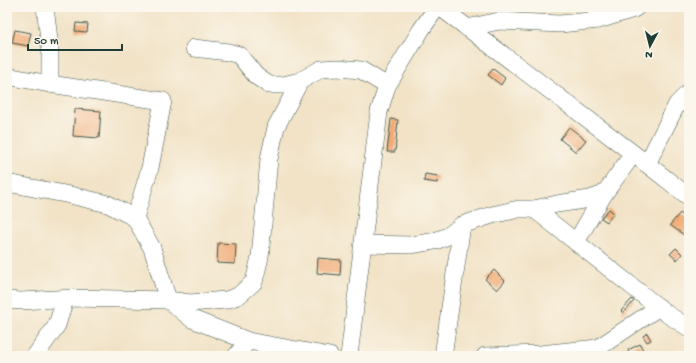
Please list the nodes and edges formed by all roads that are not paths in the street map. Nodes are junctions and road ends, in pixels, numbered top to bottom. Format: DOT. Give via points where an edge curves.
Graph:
graph roads {
  1 [pos="45,7"];
  2 [pos="439,7"];
  3 [pos="637,7"];
  4 [pos="467,28"];
  5 [pos="194,48"];
  6 [pos="7,76"];
  7 [pos="300,81"];
  8 [pos="50,84"];
  9 [pos="387,86"];
  10 [pos="689,92"];
  11 [pos="633,154"];
  12 [pos="647,164"];
  13 [pos="7,183"];
  14 [pos="604,194"];
  15 [pos="689,198"];
  16 [pos="534,209"];
  17 [pos="135,218"];
  18 [pos="462,225"];
  19 [pos="576,242"];
  20 [pos="362,244"];
  21 [pos="64,299"];
  22 [pos="7,300"];
  23 [pos="168,300"];
  24 [pos="659,307"];
  25 [pos="689,328"];
  26 [pos="248,341"];
  27 [pos="35,356"];
  28 [pos="236,356"];
  29 [pos="330,356"];
  30 [pos="349,356"];
  31 [pos="443,356"];
  32 [pos="485,356"];
  1 -- 8 [label="street" via="50,47"];
  2 -- 4 [label="street"];
  2 -- 9 [label="street" via="421,30"];
  3 -- 4 [label="street" via="599,20 560,24 498,21"];
  4 -- 11 [label="street"];
  5 -- 7 [label="street" via="239,54 256,76 270,85"];
  6 -- 8 [label="street"];
  7 -- 9 [label="street" via="322,69 337,68 361,70"];
  7 -- 23 [label="street" via="276,127 269,159 260,257 254,282 238,296 226,300 190,303"];
  8 -- 17 [label="street" via="163,101 150,168"];
  9 -- 20 [label="street" via="379,112"];
  10 -- 12 [label="street" via="677,104"];
  11 -- 12 [label="street"];
  11 -- 14 [label="street"];
  12 -- 15 [label="street"];
  13 -- 17 [label="street" via="108,204"];
  14 -- 16 [label="street"];
  14 -- 19 [label="street"];
  16 -- 18 [label="street" via="519,209 492,215"];
  16 -- 19 [label="street"];
  17 -- 23 [label="street" via="152,248"];
  18 -- 20 [label="street" via="448,236 435,241 412,245"];
  18 -- 31 [label="street"];
  19 -- 24 [label="street"];
  20 -- 30 [label="street"];
  21 -- 22 [label="street"];
  21 -- 23 [label="street"];
  21 -- 27 [label="street" via="57,326"];
  23 -- 26 [label="street" via="192,319"];
  24 -- 25 [label="street"];
  24 -- 32 [label="street" via="598,348"];
  26 -- 28 [label="street"];
  26 -- 29 [label="street"];
}
